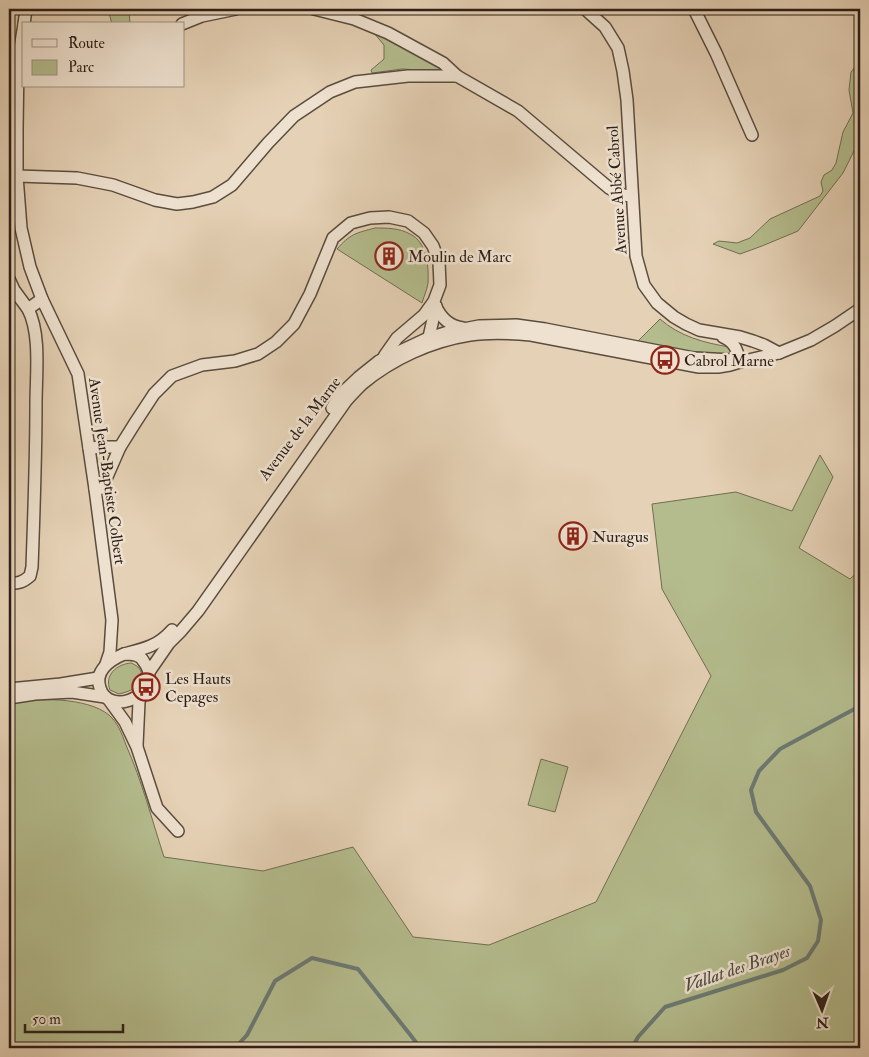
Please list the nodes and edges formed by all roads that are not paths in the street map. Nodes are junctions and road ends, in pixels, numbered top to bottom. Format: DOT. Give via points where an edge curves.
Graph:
graph roads {
  1 [pos="26,9"];
  2 [pos="236,9"];
  3 [pos="314,9"];
  4 [pos="585,9"];
  5 [pos="694,9"];
  6 [pos="24,22"];
  7 [pos="185,23"];
  8 [pos="22,37"];
  9 [pos="457,76"];
  10 [pos="752,135"];
  11 [pos="17,176"];
  12 [pos="632,196"];
  13 [pos="9,279"];
  14 [pos="42,299"];
  15 [pos="435,303"];
  16 [pos="28,309"];
  17 [pos="858,309"];
  18 [pos="412,326"];
  19 [pos="465,329"];
  20 [pos="717,334"];
  21 [pos="424,343"];
  22 [pos="779,353"];
  23 [pos="383,359"];
  24 [pos="740,362"];
  25 [pos="120,447"];
  26 [pos="89,448"];
  27 [pos="95,489"];
  28 [pos="9,583"];
  29 [pos="124,654"];
  30 [pos="106,664"];
  31 [pos="149,672"];
  32 [pos="98,678"];
  33 [pos="9,689"];
  34 [pos="142,692"];
  35 [pos="9,698"];
  36 [pos="107,699"];
  37 [pos="137,747"];
  38 [pos="178,831"];
  1 -- 6 [label="street, Avenue Jean-Baptiste Colbert"];
  2 -- 7 [label="street"];
  3 -- 9 [label="street" via="354,19 388,33 443,63"];
  4 -- 12 [label="street, Avenue Abbé Cabrol" via="605,26 618,48 627,100"];
  5 -- 10 [label="street"];
  8 -- 11 [label="street, Avenue Jean-Baptiste Colbert" via="18,61"];
  9 -- 11 [label="street" via="408,76 355,82 330,92 294,116 232,185 213,197 193,202 177,204 155,200 113,185 77,178"];
  9 -- 12 [label="street" via="518,111 609,188"];
  11 -- 14 [label="street, Avenue Jean-Baptiste Colbert" via="21,228"];
  12 -- 20 [label="street, Avenue Abbé Cabrol" via="636,256 644,285 657,303 674,317 699,330"];
  13 -- 16 [label="street"];
  14 -- 16 [label="street"];
  14 -- 26 [label="street, Avenue Jean-Baptiste Colbert" via="78,374"];
  15 -- 18 [label="street"];
  15 -- 19 [label="street" via="445,321"];
  15 -- 21 [label="street"];
  15 -- 25 [label="street" via="440,285 438,262 424,233 408,221 389,217 351,223 333,238 298,317 276,342 258,354 202,365 172,376 154,394"];
  16 -- 28 [label="street" via="34,321 36,351 32,567 25,581"];
  17 -- 22 [label="street, Avenue de la Marne" via="811,340"];
  18 -- 21 [label="street" via="412,336"];
  18 -- 23 [label="street" via="398,338"];
  19 -- 21 [label="street, Avenue de la Marne"];
  19 -- 24 [label="street, Avenue de la Marne" via="516,325 694,358"];
  20 -- 22 [label="street, Avenue Abbé Cabrol" via="740,337"];
  20 -- 24 [label="street" via="734,343"];
  21 -- 23 [label="street, Avenue de la Marne"];
  21 -- 24 [label="street, Avenue de la Marne" via="504,333 531,335 699,367"];
  21 -- 31 [label="street, Avenue de la Marne" via="382,369 346,401 198,611 169,643"];
  22 -- 24 [label="street, Avenue de la Marne"];
  23 -- 29 [label="street, Avenue de la Marne" via="341,394 170,632 150,647"];
  25 -- 26 [label="street"];
  25 -- 27 [label="street" via="102,488"];
  26 -- 27 [label="street, Avenue Jean-Baptiste Colbert"];
  27 -- 30 [label="street, Avenue Jean-Baptiste Colbert" via="112,620"];
  29 -- 30 [label="street"];
  29 -- 31 [label="street" via="141,658"];
  30 -- 32 [label="street"];
  31 -- 34 [label="street" via="150,679"];
  32 -- 33 [label="street"];
  32 -- 36 [label="street" via="101,692"];
  34 -- 36 [label="street" via="127,701"];
  34 -- 37 [label="street" via="138,702"];
  35 -- 36 [label="street" via="72,692"];
  36 -- 37 [label="street" via="125,722"];
  37 -- 38 [label="street" via="157,808"];
}
